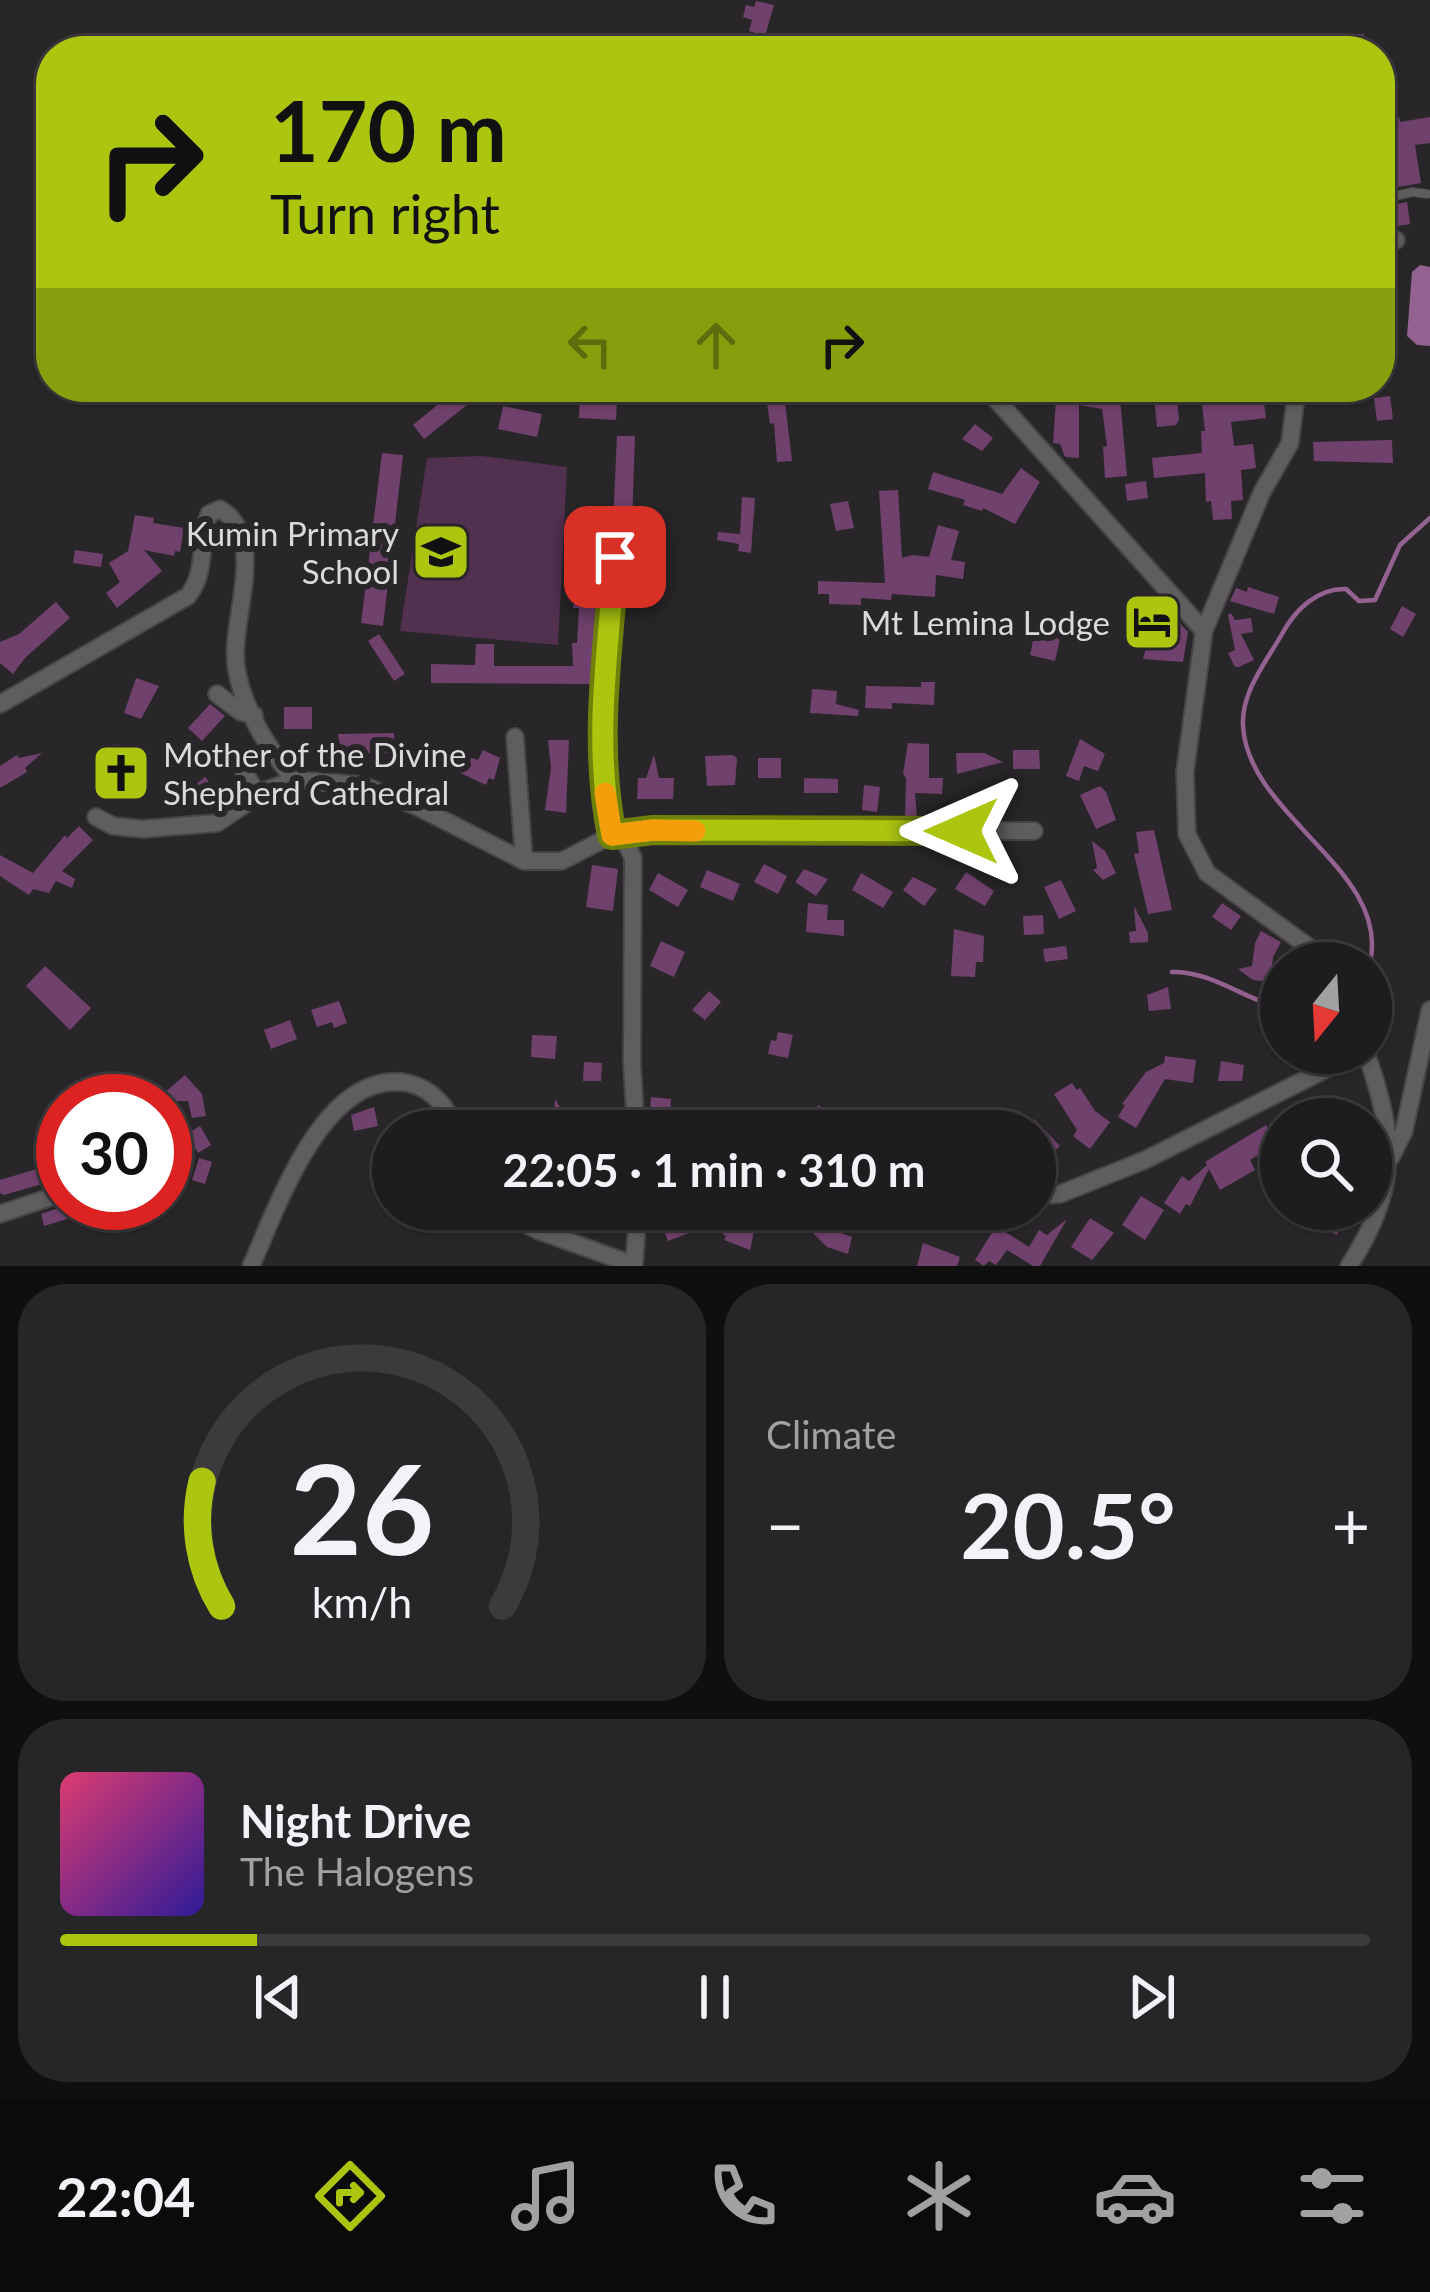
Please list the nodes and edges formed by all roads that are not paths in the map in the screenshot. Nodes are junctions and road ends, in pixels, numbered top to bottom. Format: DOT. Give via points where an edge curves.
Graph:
graph roads {
  1 [pos="1427,194"];
  2 [pos="1395,196"];
  3 [pos="998,402"];
  4 [pos="1295,402"];
  5 [pos="615,557"];
  6 [pos="1204,631"];
  7 [pos="217,694"];
  8 [pos="0,704"];
  9 [pos="254,716"];
  10 [pos="515,737"];
  11 [pos="244,772"];
  12 [pos="295,780"];
  13 [pos="259,796"];
  14 [pos="96,817"];
  15 [pos="1034,831"];
  16 [pos="612,835"];
  17 [pos="524,861"];
  18 [pos="1302,942"];
  19 [pos="1430,1010"];
  20 [pos="1319,1074"];
  21 [pos="448,1110"];
  22 [pos="635,1110"];
  23 [pos="1392,1154"];
  24 [pos="1056,1192"];
  25 [pos="36,1202"];
  26 [pos="0,1214"];
  27 [pos="538,1230"];
  28 [pos="636,1230"];
  29 [pos="1365,1230"];
  30 [pos="634,1265"];
  31 [pos="251,1266"];
  32 [pos="1348,1266"];
  1 -- 2 [label="lane"];
  3 -- 6 [label="street"];
  4 -- 6 [label="street" via="1290,443"];
  5 -- 16 [label="street" via="602,696"];
  6 -- 18 [label="street" via="1185,772 1186,834 1207,873"];
  7 -- 9 [label="street"];
  8 -- 9 [label="street" via="188,596 209,514 220,509 242,528 247,548 233,635"];
  9 -- 12 [label="street"];
  10 -- 17 [label="street"];
  11 -- 13 [label="street"];
  12 -- 13 [label="street"];
  12 -- 17 [label="street" via="362,785"];
  13 -- 14 [label="street" via="217,823 143,829"];
  15 -- 16 [label="street"];
  16 -- 17 [label="street" via="562,861"];
  16 -- 22 [label="street" via="633,858"];
  19 -- 23 [label="street"];
  20 -- 24 [label="street" via="1145,1160"];
  21 -- 31 [label="street" via="421,1085 390,1080 358,1089 328,1116"];
  25 -- 26 [label="street"];
  27 -- 30 [label="street"];
  28 -- 30 [label="street"];
  29 -- 32 [label="street"];
}
